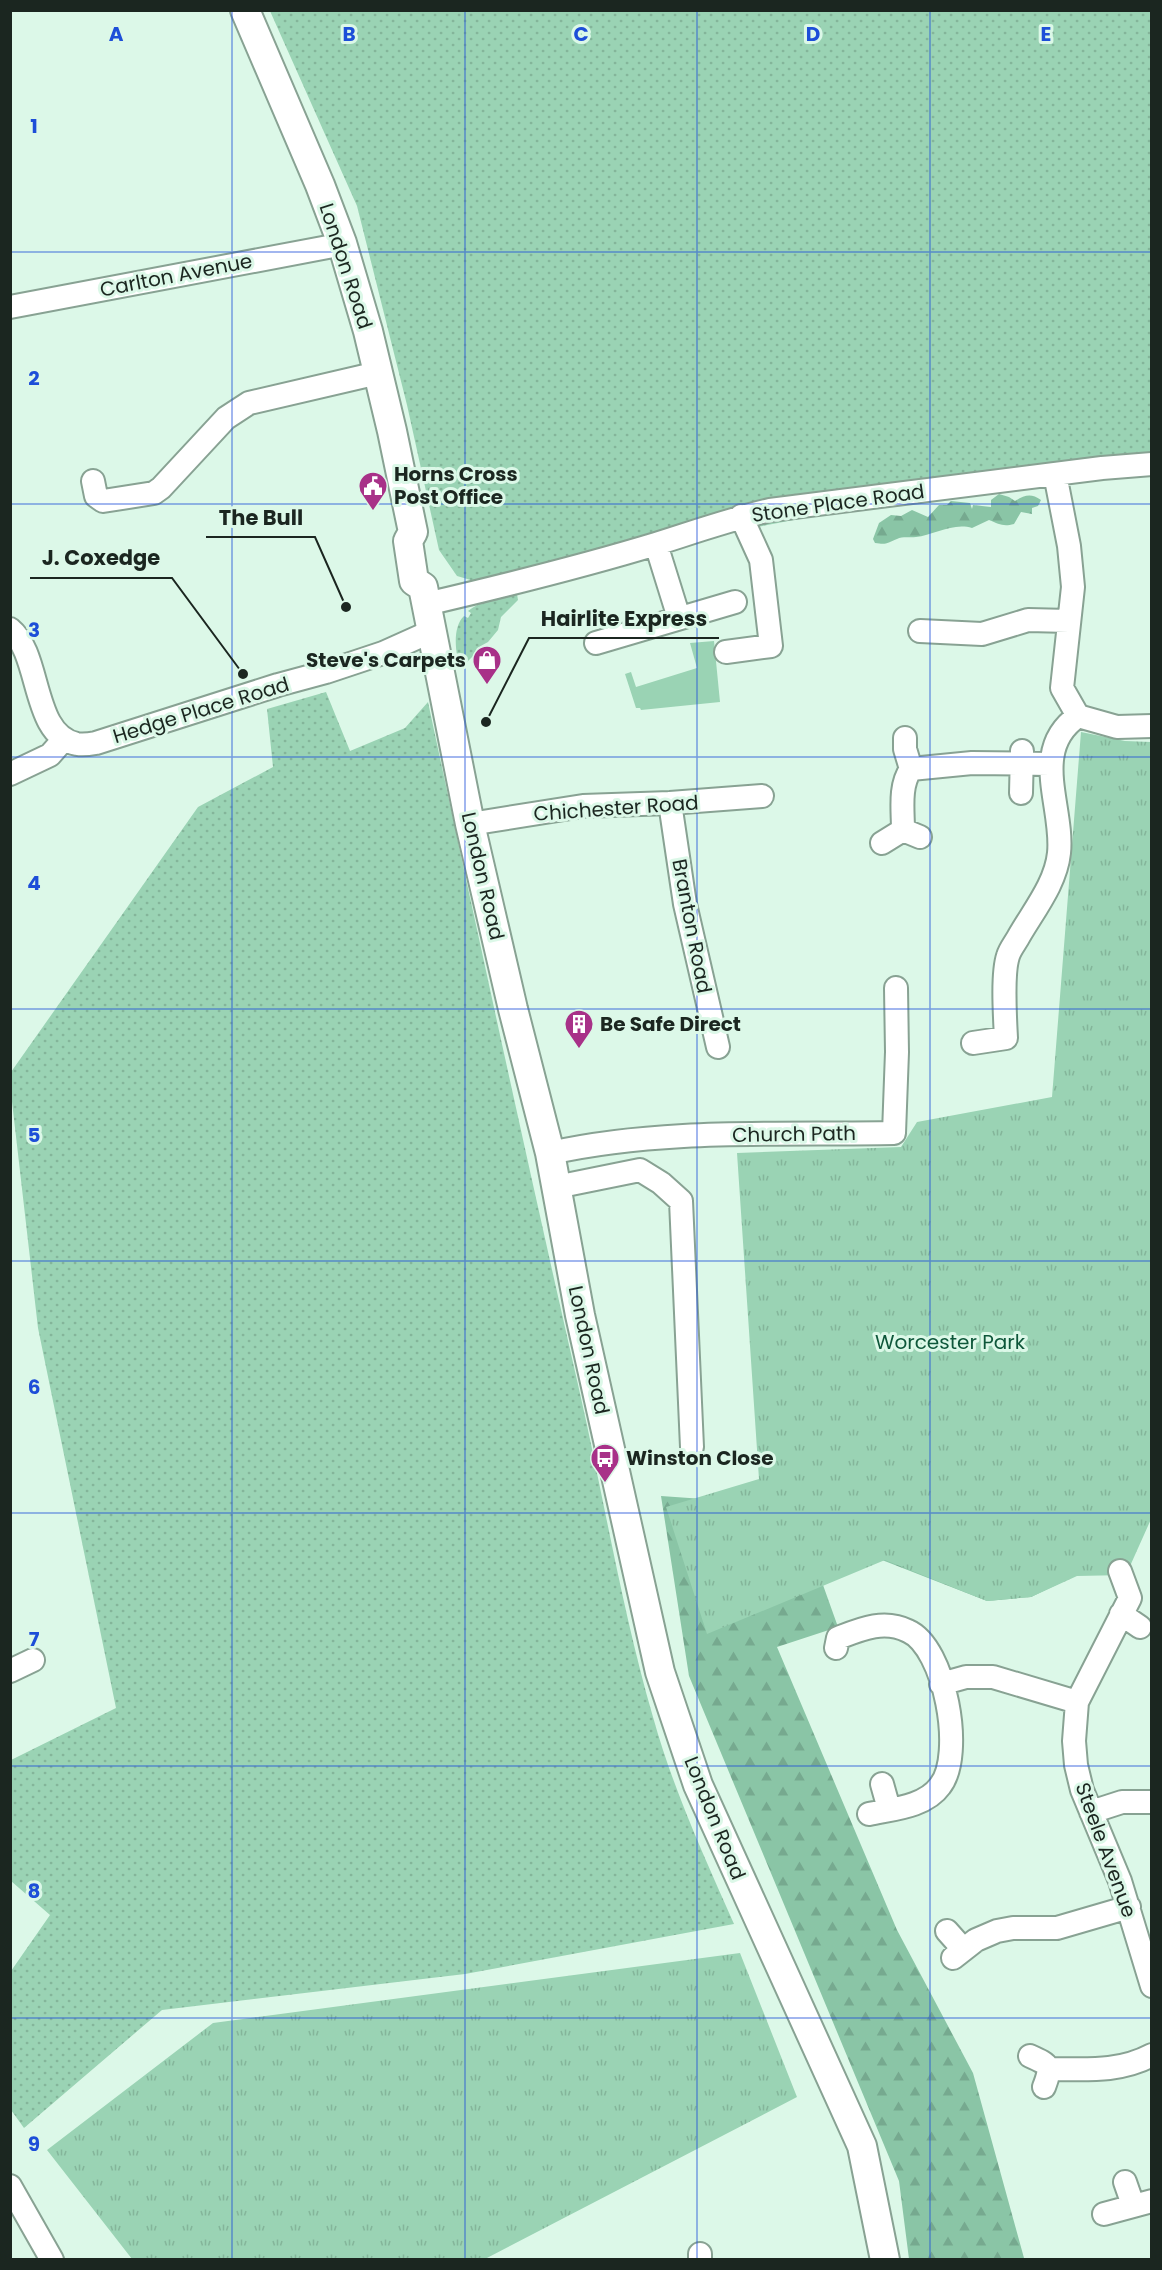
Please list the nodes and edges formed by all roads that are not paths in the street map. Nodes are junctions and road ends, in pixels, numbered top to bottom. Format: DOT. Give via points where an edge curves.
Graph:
graph roads {
  1 [pos="245,10"];
  2 [pos="342,243"];
  3 [pos="10,307"];
  4 [pos="378,373"];
  5 [pos="1152,464"];
  6 [pos="1055,474"];
  7 [pos="93,481"];
  8 [pos="741,516"];
  9 [pos="656,544"];
  10 [pos="735,602"];
  11 [pos="427,608"];
  12 [pos="679,618"];
  13 [pos="1069,621"];
  14 [pos="10,629"];
  15 [pos="920,631"];
  16 [pos="596,643"];
  17 [pos="726,652"];
  18 [pos="1078,716"];
  19 [pos="1152,726"];
  20 [pos="64,739"];
  21 [pos="1022,758"];
  22 [pos="1050,764"];
  23 [pos="10,774"];
  24 [pos="1021,793"];
  25 [pos="762,796"];
  26 [pos="670,803"];
  27 [pos="470,825"];
  28 [pos="882,843"];
  29 [pos="896,988"];
  30 [pos="973,1043"];
  31 [pos="717,1047"];
  32 [pos="550,1153"];
  33 [pos="556,1187"];
  34 [pos="692,1447"];
  35 [pos="1120,1572"];
  36 [pos="836,1648"];
  37 [pos="33,1660"];
  38 [pos="10,1671"];
  39 [pos="941,1684"];
  40 [pos="1077,1702"];
  41 [pos="882,1784"];
  42 [pos="1152,1802"];
  43 [pos="1091,1812"];
  44 [pos="1129,1907"];
  45 [pos="947,1931"];
  46 [pos="1150,1977"];
  47 [pos="1152,2055"];
  48 [pos="1041,2071"];
  49 [pos="1125,2182"];
  50 [pos="10,2186"];
  51 [pos="1142,2203"];
  52 [pos="1104,2214"];
  53 [pos="52,2259"];
  54 [pos="885,2259"];
  1 -- 2 [label="main road, London Road"];
  2 -- 3 [label="street, Carlton Avenue"];
  2 -- 4 [label="main road, London Road"];
  4 -- 7 [label="street" via="249,403 226,418 154,493 103,501 96,496"];
  4 -- 11 [label="main road, London Road" via="413,532 408,541 414,581"];
  5 -- 6 [label="street, Stone Place Road"];
  6 -- 8 [label="street, Stone Place Road"];
  6 -- 13 [label="street" via="1070,556"];
  8 -- 9 [label="street, Stone Place Road"];
  8 -- 17 [label="street" via="760,560 771,646"];
  9 -- 11 [label="street, Stone Place Road"];
  9 -- 12 [label="street"];
  10 -- 12 [label="street"];
  11 -- 20 [label="street, Hedge Place Road" via="383,653 96,743 78,744"];
  11 -- 27 [label="main road, London Road"];
  12 -- 16 [label="street"];
  13 -- 15 [label="street" via="1028,620 982,634"];
  13 -- 18 [label="street" via="1062,688"];
  14 -- 20 [label="street" via="17,634 29,660 43,708"];
  18 -- 19 [label="street" via="1117,727"];
  18 -- 22 [label="street" via="1057,742"];
  20 -- 23 [label="street" via="50,755"];
  21 -- 22 [label="street"];
  21 -- 24 [label="street"];
  21 -- 28 [label="street" via="972,763 905,751 904,787 912,833"];
  22 -- 30 [label="street" via="1059,856 1049,886 1008,956 1006,1038"];
  25 -- 26 [label="street, Chichester Road"];
  26 -- 27 [label="street, Chichester Road" via="583,806"];
  26 -- 31 [label="street, Branton Road" via="685,904"];
  27 -- 32 [label="main road, London Road"];
  29 -- 32 [label="street, Church Path" via="894,1133 645,1138"];
  32 -- 33 [label="main road, London Road"];
  33 -- 34 [label="street" via="640,1170 681,1201"];
  33 -- 54 [label="main road, London Road" via="582,1324 660,1672 698,1785 862,2146"];
  35 -- 40 [label="street, Steele Avenue" via="1130,1598 1131,1620"];
  36 -- 39 [label="street" via="838,1637 874,1626 905,1629 926,1646"];
  37 -- 38 [label="street"];
  39 -- 40 [label="street" via="966,1677 993,1677"];
  39 -- 41 [label="street" via="953,1733 951,1759 944,1779 937,1790 922,1800 879,1812"];
  40 -- 43 [label="street, Steele Avenue" via="1076,1765"];
  42 -- 43 [label="street" via="1118,1803"];
  43 -- 44 [label="street, Steele Avenue"];
  44 -- 45 [label="street" via="1057,1928 1002,1930 981,1937 958,1953"];
  44 -- 46 [label="street, Steele Avenue"];
  47 -- 48 [label="street" via="1106,2070"];
  49 -- 51 [label="street"];
  50 -- 53 [label="street"];
  51 -- 52 [label="street"];
}
